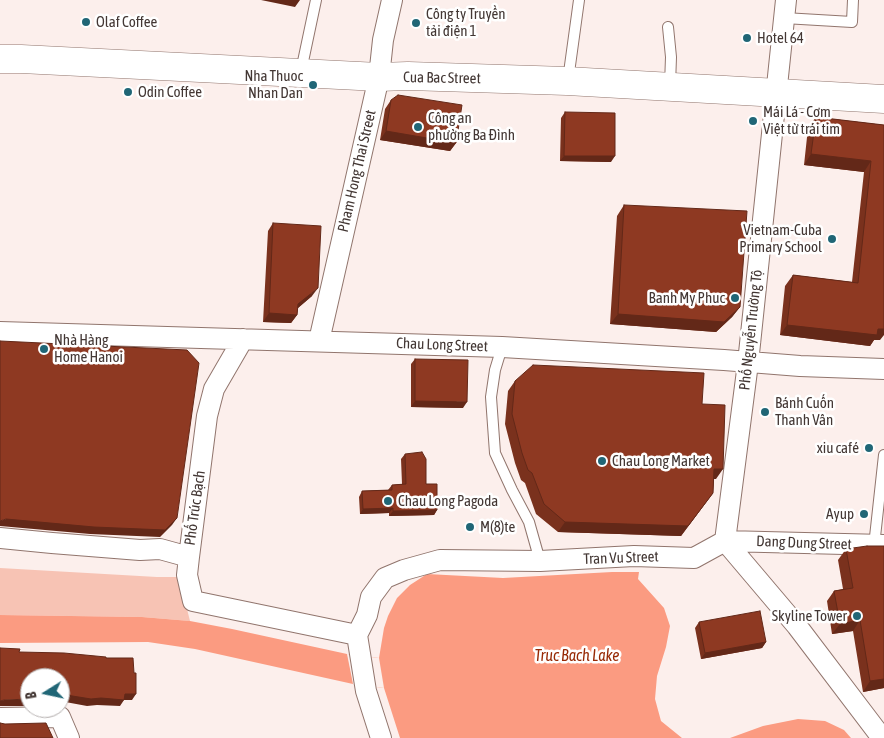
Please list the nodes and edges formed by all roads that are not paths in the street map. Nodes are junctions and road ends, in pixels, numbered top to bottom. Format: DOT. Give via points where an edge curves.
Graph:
graph roads {
  1 [pos="316,0"];
  2 [pos="392,0"];
  3 [pos="579,0"];
  4 [pos="853,0"];
  5 [pos="785,9"];
  6 [pos="668,27"];
  7 [pos="0,59"];
  8 [pos="301,72"];
  9 [pos="379,77"];
  10 [pos="567,81"];
  11 [pos="670,86"];
  12 [pos="776,93"];
  13 [pos="884,99"];
  14 [pos="0,332"];
  15 [pos="243,339"];
  16 [pos="319,341"];
  17 [pos="502,347"];
  18 [pos="748,363"];
  19 [pos="884,369"];
  20 [pos="884,455"];
  21 [pos="0,538"];
  22 [pos="724,541"];
  23 [pos="879,546"];
  24 [pos="189,557"];
  25 [pos="540,562"];
  26 [pos="357,635"];
  27 [pos="0,718"];
  28 [pos="69,738"];
  29 [pos="381,738"];
  30 [pos="882,738"];
  1 -- 8 [label="lane"];
  2 -- 9 [label="street, Pham Hong Thai Street"];
  3 -- 10 [label="lane"];
  4 -- 5 [label="lane" via="852,22"];
  5 -- 12 [label="street, Phố Nguyễn Trường Tộ"];
  6 -- 11 [label="lane"];
  7 -- 8 [label="street, Cua Bac Street"];
  8 -- 9 [label="street, Cua Bac Street"];
  9 -- 10 [label="street, Cua Bac Street"];
  9 -- 16 [label="street, Pham Hong Thai Street"];
  10 -- 11 [label="street, Cua Bac Street"];
  11 -- 12 [label="street, Cua Bac Street"];
  12 -- 13 [label="street, Cua Bac Street"];
  12 -- 18 [label="street, Phố Nguyễn Trường Tộ"];
  14 -- 15 [label="street, Chau Long Street"];
  15 -- 16 [label="street, Chau Long Street"];
  15 -- 24 [label="street, Phố Trúc Bạch" via="214,390"];
  16 -- 17 [label="street, Chau Long Street"];
  17 -- 18 [label="street, Chau Long Street"];
  17 -- 25 [label="lane" via="492,397 495,452 529,522"];
  18 -- 19 [label="street, Chau Long Street"];
  18 -- 22 [label="street, Phố Nguyễn Trường Tộ"];
  20 -- 23 [label="lane"];
  21 -- 24 [label="street, Phố Trúc Bạch" via="160,549"];
  22 -- 23 [label="street, Dang Dung Street"];
  22 -- 25 [label="street, Tran Vu Street" via="694,558 634,556"];
  22 -- 30 [label="street" via="797,626"];
  24 -- 26 [label="street" via="187,575 193,601"];
  25 -- 26 [label="street, Tran Vu Street" via="440,560 404,570 385,578 372,596 367,616"];
  26 -- 29 [label="street" via="366,691"];
  27 -- 28 [label="street" via="60,717"];
}
